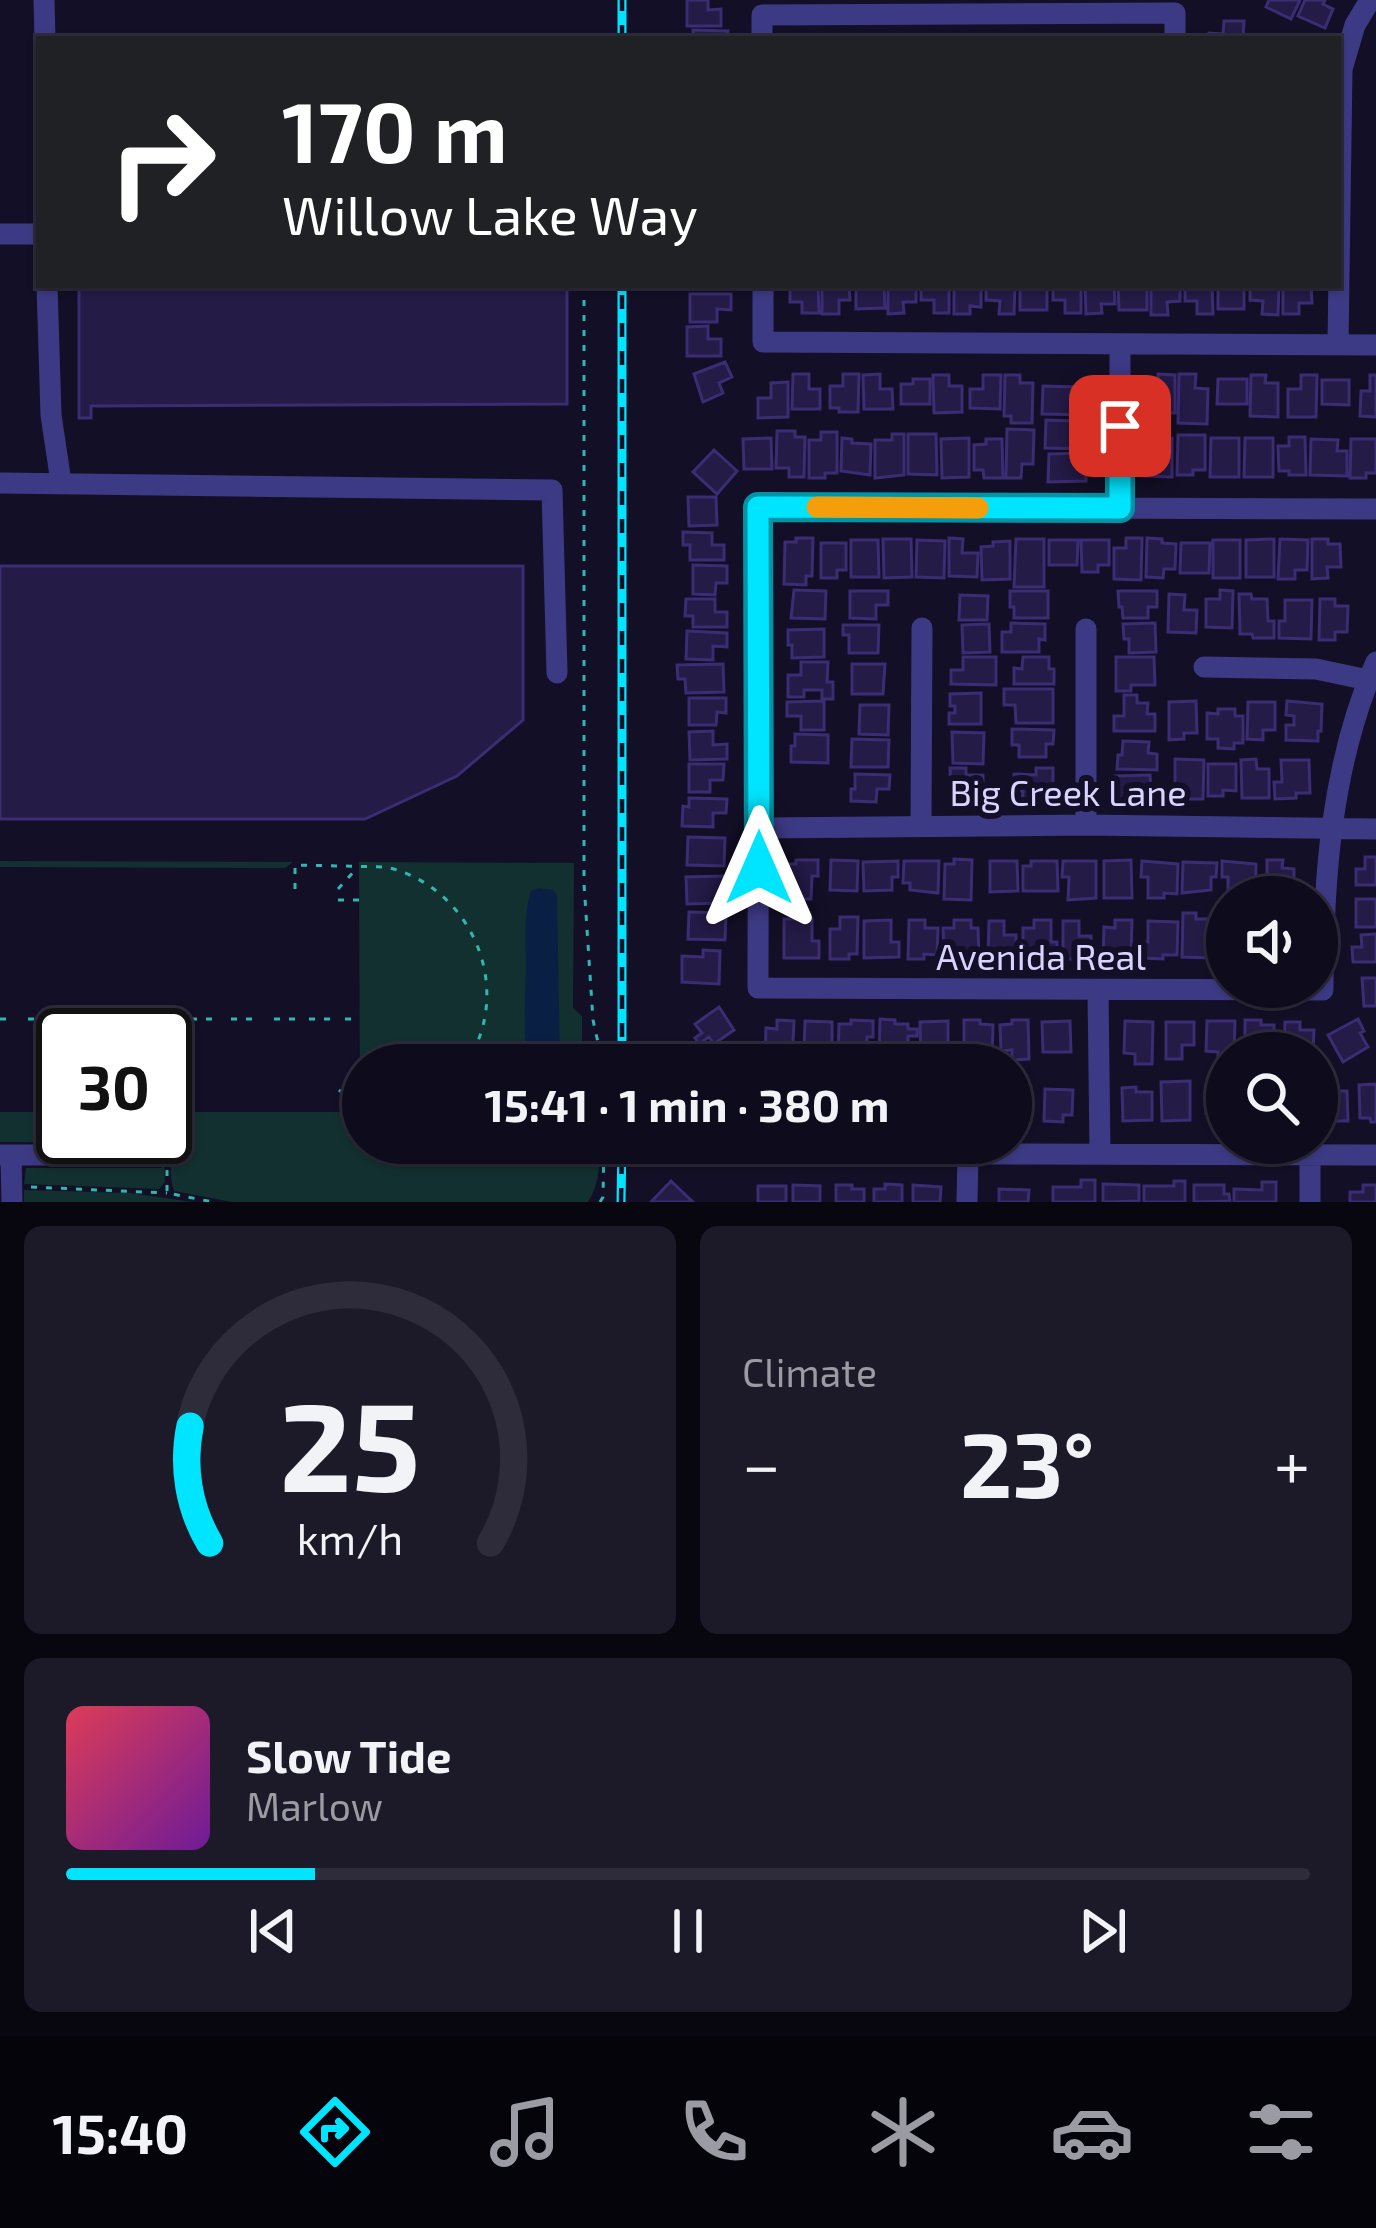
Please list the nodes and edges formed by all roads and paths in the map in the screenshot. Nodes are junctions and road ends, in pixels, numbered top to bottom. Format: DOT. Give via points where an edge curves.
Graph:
graph roads {
  1 [pos="44,0"];
  2 [pos="1370,0"];
  3 [pos="45,36"];
  4 [pos="762,36"];
  5 [pos="1175,36"];
  6 [pos="1341,106"];
  7 [pos="36,234"];
  8 [pos="0,235"];
  9 [pos="47,288"];
  10 [pos="584,288"];
  11 [pos="763,288"];
  12 [pos="1338,288"];
  13 [pos="1338,344"];
  14 [pos="1120,345"];
  15 [pos="1376,345"];
  16 [pos="61,482"];
  17 [pos="0,483"];
  18 [pos="1120,508"];
  19 [pos="1376,509"];
  20 [pos="922,628"];
  21 [pos="1086,629"];
  22 [pos="1204,667"];
  23 [pos="1372,671"];
  24 [pos="557,673"];
  25 [pos="1086,825"];
  26 [pos="921,826"];
  27 [pos="760,828"];
  28 [pos="1331,829"];
  29 [pos="1376,830"];
  30 [pos="360,867"];
  31 [pos="295,889"];
  32 [pos="338,889"];
  33 [pos="359,899"];
  34 [pos="338,900"];
  35 [pos="1099,990"];
  36 [pos="0,1019"];
  37 [pos="10,1019"];
  38 [pos="28,1019"];
  39 [pos="36,1019"];
  40 [pos="192,1019"];
  41 [pos="214,1019"];
  42 [pos="231,1019"];
  43 [pos="255,1019"];
  44 [pos="274,1019"];
  45 [pos="296,1019"];
  46 [pos="309,1019"];
  47 [pos="332,1019"];
  48 [pos="345,1019"];
  49 [pos="359,1019"];
  50 [pos="476,1044"];
  51 [pos="600,1044"];
  52 [pos="339,1090"];
  53 [pos="342,1093"];
  54 [pos="1100,1153"];
  55 [pos="1032,1154"];
  56 [pos="1206,1154"];
  57 [pos="1338,1154"];
  58 [pos="6,1155"];
  59 [pos="1376,1155"];
  60 [pos="36,1156"];
  61 [pos="165,1164"];
  62 [pos="604,1164"];
  63 [pos="968,1164"];
  64 [pos="1310,1164"];
  65 [pos="167,1193"];
  66 [pos="12,1195"];
  67 [pos="213,1202"];
  68 [pos="600,1202"];
  69 [pos="968,1202"];
  70 [pos="1310,1202"];
  1 -- 3 [label="street"];
  2 -- 6 [label="street" via="1342,69"];
  4 -- 5 [label="street" via="762,14 1175,13"];
  7 -- 8 [label="street"];
  9 -- 16 [label="street"];
  10 -- 51 [label="path" via="584,884"];
  11 -- 14 [label="street" via="763,342"];
  12 -- 13 [label="street"];
  13 -- 14 [label="street"];
  13 -- 15 [label="street"];
  14 -- 18 [label="street"];
  16 -- 17 [label="street"];
  16 -- 24 [label="street" via="552,490"];
  18 -- 19 [label="street"];
  18 -- 27 [label="street" via="758,507"];
  20 -- 26 [label="street"];
  21 -- 25 [label="street"];
  22 -- 23 [label="street"];
  23 -- 28 [label="street"];
  25 -- 26 [label="street, Big Creek Lane"];
  25 -- 28 [label="street, Big Creek Lane"];
  26 -- 27 [label="street, Big Creek Lane"];
  27 -- 35 [label="street, Avenida Real" via="758,988"];
  28 -- 29 [label="street, Big Creek Lane"];
  28 -- 35 [label="street, Avenida Real" via="1323,990"];
  30 -- 31 [label="path" via="295,865"];
  30 -- 32 [label="path"];
  30 -- 50 [label="path" via="413,877 465,920 488,986"];
  33 -- 34 [label="path"];
  35 -- 54 [label="street"];
  36 -- 37 [label="path"];
  38 -- 39 [label="path"];
  40 -- 41 [label="path"];
  42 -- 43 [label="path"];
  44 -- 45 [label="path"];
  46 -- 47 [label="path"];
  48 -- 49 [label="path"];
  52 -- 53 [label="path"];
  54 -- 55 [label="street"];
  54 -- 56 [label="street"];
  57 -- 59 [label="street"];
  58 -- 60 [label="street"];
  58 -- 66 [label="street"];
  61 -- 65 [label="path"];
  62 -- 68 [label="path"];
  63 -- 69 [label="street"];
  64 -- 70 [label="street"];
  65 -- 66 [label="path" via="86,1188"];
  65 -- 67 [label="path"];
}
